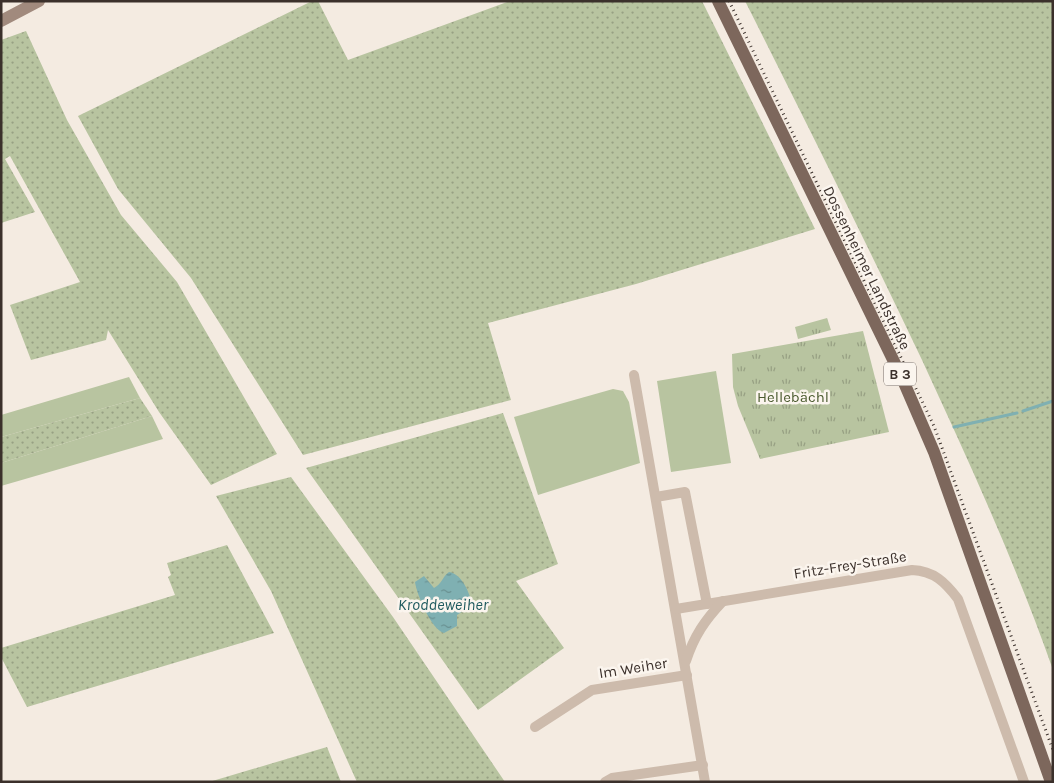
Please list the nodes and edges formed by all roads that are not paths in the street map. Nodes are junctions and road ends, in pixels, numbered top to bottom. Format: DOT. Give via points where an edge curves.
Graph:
graph roads {
  1 [pos="39,1"];
  2 [pos="718,1"];
  3 [pos="1,21"];
  4 [pos="634,375"];
  5 [pos="656,497"];
  6 [pos="723,601"];
  7 [pos="707,604"];
  8 [pos="676,609"];
  9 [pos="686,669"];
  10 [pos="535,727"];
  11 [pos="703,765"];
  12 [pos="605,782"];
  13 [pos="705,782"];
  14 [pos="1024,782"];
  15 [pos="1052,782"];
  1 -- 3 [label="main road"];
  2 -- 15 [label="main road, Dossenheimer Landstraße / B 3" via="902,378 934,452"];
  4 -- 5 [label="street"];
  5 -- 7 [label="street" via="685,492"];
  5 -- 8 [label="street"];
  6 -- 7 [label="street, Fritz-Frey-Straße"];
  6 -- 9 [label="street" via="692,641"];
  6 -- 14 [label="street, Fritz-Frey-Straße" via="912,570 923,570 937,576 958,599"];
  7 -- 8 [label="street, Fritz-Frey-Straße"];
  8 -- 9 [label="street"];
  9 -- 10 [label="street, Im Weiher" via="592,690"];
  9 -- 11 [label="street"];
  11 -- 12 [label="street" via="612,778"];
  11 -- 13 [label="street"];
}
